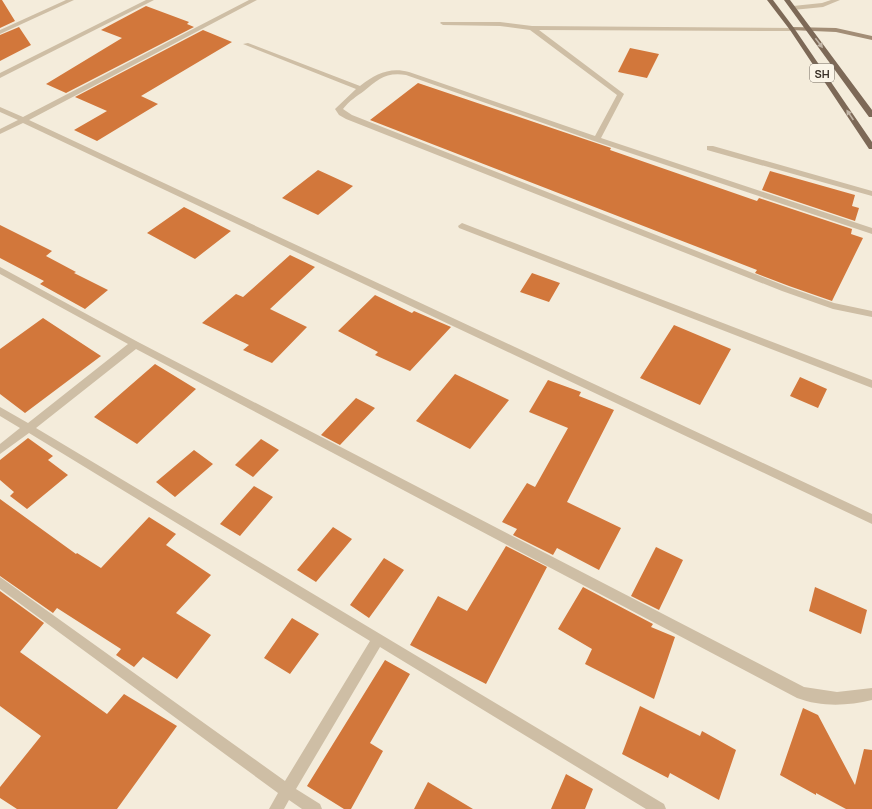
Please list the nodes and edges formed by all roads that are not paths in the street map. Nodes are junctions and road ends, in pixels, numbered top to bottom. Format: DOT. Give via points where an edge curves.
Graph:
graph roads {
  1 [pos="71,0"];
  2 [pos="151,0"];
  3 [pos="254,0"];
  4 [pos="770,0"];
  5 [pos="787,0"];
  6 [pos="837,0"];
  7 [pos="793,8"];
  8 [pos="443,23"];
  9 [pos="532,28"];
  10 [pos="792,29"];
  11 [pos="809,29"];
  12 [pos="0,32"];
  13 [pos="872,38"];
  14 [pos="246,44"];
  15 [pos="0,76"];
  16 [pos="362,89"];
  17 [pos="0,109"];
  18 [pos="872,115"];
  19 [pos="21,119"];
  20 [pos="0,132"];
  21 [pos="597,139"];
  22 [pos="710,148"];
  23 [pos="872,148"];
  24 [pos="872,194"];
  25 [pos="462,226"];
  26 [pos="872,231"];
  27 [pos="0,270"];
  28 [pos="872,314"];
  29 [pos="135,344"];
  30 [pos="872,384"];
  31 [pos="0,411"];
  32 [pos="27,428"];
  33 [pos="0,450"];
  34 [pos="872,519"];
  35 [pos="0,582"];
  36 [pos="378,639"];
  37 [pos="872,694"];
  38 [pos="287,791"];
  39 [pos="276,809"];
  40 [pos="315,809"];
  41 [pos="659,809"];
  1 -- 12 [label="street"];
  2 -- 15 [label="street"];
  3 -- 19 [label="street"];
  4 -- 10 [label="main road, SH"];
  5 -- 7 [label="main road, SH"];
  6 -- 7 [label="street" via="823,5"];
  7 -- 11 [label="main road, SH"];
  8 -- 9 [label="street" via="500,24"];
  9 -- 10 [label="street"];
  9 -- 21 [label="street" via="621,94"];
  10 -- 11 [label="street"];
  23 -- 10 [label="main road, SH, one-way"];
  11 -- 13 [label="street" via="836,30"];
  11 -- 18 [label="main road, SH, one-way"];
  14 -- 16 [label="street"];
  16 -- 21 [label="street" via="386,73 407,73"];
  16 -- 28 [label="street" via="342,104 339,109 342,113 785,290 833,306"];
  17 -- 19 [label="street"];
  19 -- 20 [label="street"];
  19 -- 34 [label="street"];
  21 -- 26 [label="street"];
  22 -- 24 [label="street"];
  25 -- 30 [label="street"];
  27 -- 29 [label="street"];
  29 -- 32 [label="street"];
  29 -- 37 [label="street" via="802,693 823,699 843,699"];
  31 -- 32 [label="street"];
  32 -- 33 [label="street"];
  32 -- 36 [label="street"];
  35 -- 38 [label="street"];
  36 -- 38 [label="street"];
  36 -- 41 [label="street"];
  38 -- 39 [label="street"];
  38 -- 40 [label="street"];
}
